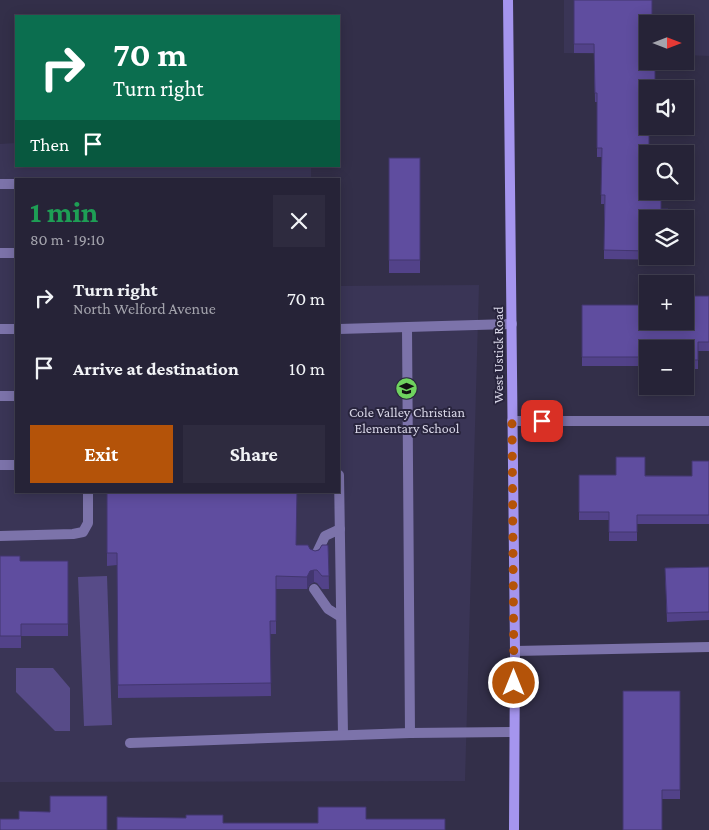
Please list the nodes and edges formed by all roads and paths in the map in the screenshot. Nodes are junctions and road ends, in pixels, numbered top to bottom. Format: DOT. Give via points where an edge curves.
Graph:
graph roads {
  1 [pos="508,0"];
  2 [pos="0,184"];
  3 [pos="15,184"];
  4 [pos="0,253"];
  5 [pos="15,253"];
  6 [pos="512,324"];
  7 [pos="407,328"];
  8 [pos="0,329"];
  9 [pos="15,329"];
  10 [pos="340,329"];
  11 [pos="0,396"];
  12 [pos="15,396"];
  13 [pos="512,421"];
  14 [pos="709,421"];
  15 [pos="0,465"];
  16 [pos="15,465"];
  17 [pos="88,493"];
  18 [pos="339,493"];
  19 [pos="340,529"];
  20 [pos="0,536"];
  21 [pos="315,557"];
  22 [pos="314,589"];
  23 [pos="341,617"];
  24 [pos="709,647"];
  25 [pos="514,651"];
  26 [pos="514,732"];
  27 [pos="410,733"];
  28 [pos="343,735"];
  29 [pos="130,743"];
  30 [pos="514,830"];
  1 -- 6 [label="main road, West Ustick Road"];
  2 -- 3 [label="street"];
  4 -- 5 [label="street"];
  6 -- 7 [label="street"];
  6 -- 13 [label="main road, West Ustick Road"];
  7 -- 10 [label="street"];
  7 -- 27 [label="street"];
  8 -- 9 [label="street"];
  11 -- 12 [label="street"];
  13 -- 14 [label="street"];
  13 -- 25 [label="main road, West Ustick Road"];
  15 -- 16 [label="street"];
  17 -- 20 [label="street" via="88,523 83,532"];
  18 -- 19 [label="street"];
  19 -- 21 [label="street" via="325,536"];
  19 -- 23 [label="street"];
  22 -- 23 [label="street" via="328,609"];
  23 -- 28 [label="street"];
  24 -- 25 [label="street"];
  25 -- 26 [label="main road, West Ustick Road"];
  26 -- 27 [label="street"];
  26 -- 30 [label="main road, West Ustick Road"];
  27 -- 28 [label="street"];
  28 -- 29 [label="street"];
}
